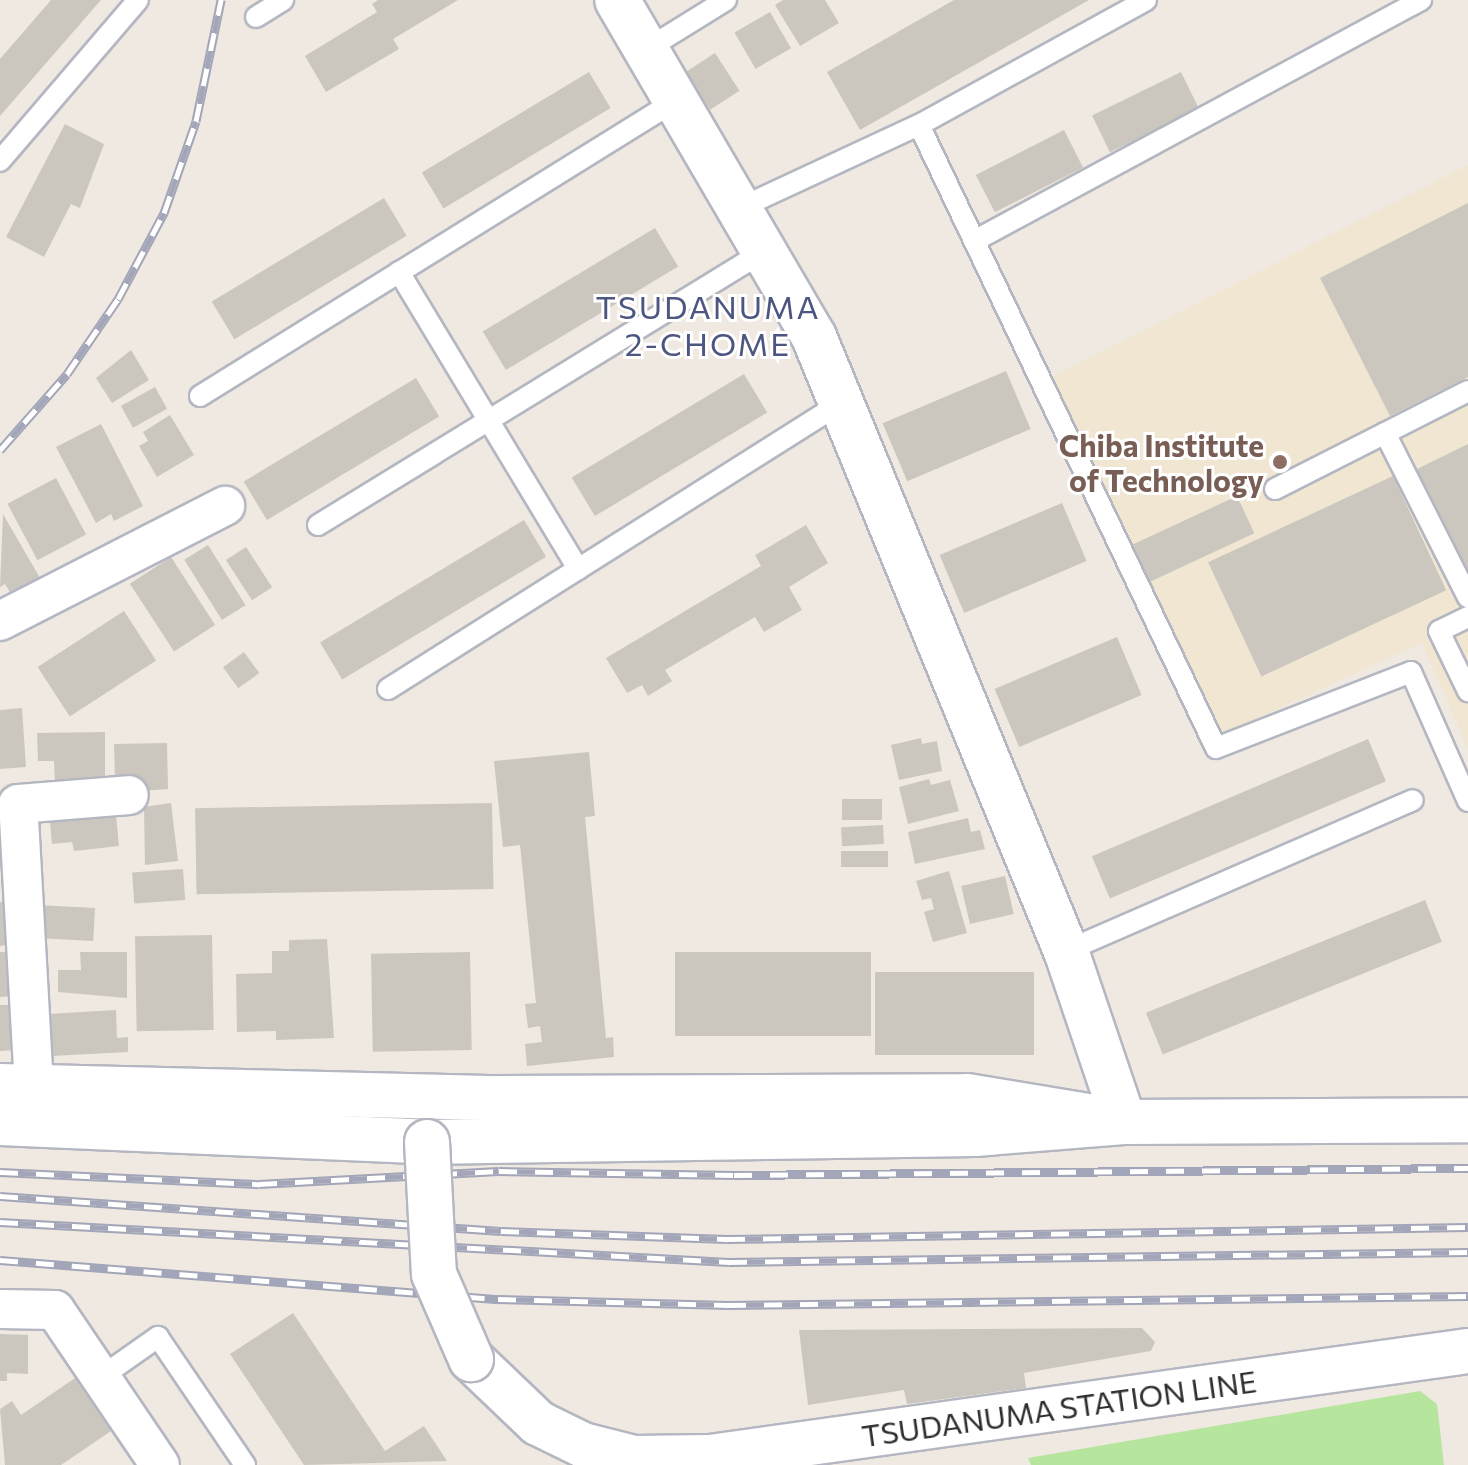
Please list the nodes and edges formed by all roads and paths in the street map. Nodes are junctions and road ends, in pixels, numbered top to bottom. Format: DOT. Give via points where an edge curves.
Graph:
graph roads {
  1 [pos="138,0"];
  2 [pos="283,0"];
  3 [pos="617,0"];
  4 [pos="726,0"];
  5 [pos="1146,0"];
  6 [pos="1421,0"];
  7 [pos="256,17"];
  8 [pos="647,49"];
  9 [pos="678,99"];
  10 [pos="919,125"];
  11 [pos="0,161"];
  12 [pos="742,207"];
  13 [pos="974,241"];
  14 [pos="766,250"];
  15 [pos="399,272"];
  16 [pos="1468,391"];
  17 [pos="200,396"];
  18 [pos="841,403"];
  19 [pos="489,420"];
  20 [pos="1385,433"];
  21 [pos="1275,489"];
  22 [pos="225,506"];
  23 [pos="318,525"];
  24 [pos="578,569"];
  25 [pos="1468,597"];
  26 [pos="1468,617"];
  27 [pos="0,621"];
  28 [pos="388,689"];
  29 [pos="1468,691"];
  30 [pos="129,795"];
  31 [pos="1413,800"];
  32 [pos="1468,801"];
  33 [pos="1066,951"];
  34 [pos="17,1086"];
  35 [pos="1468,1120"];
  36 [pos="1124,1122"];
  37 [pos="0,1123"];
  38 [pos="427,1142"];
  39 [pos="0,1309"];
  40 [pos="1467,1363"];
  41 [pos="101,1377"];
  42 [pos="160,1465"];
  43 [pos="245,1465"];
  1 -- 11 [label="lane"];
  2 -- 7 [label="lane"];
  3 -- 8 [label="street"];
  4 -- 8 [label="lane"];
  5 -- 10 [label="lane"];
  6 -- 13 [label="lane"];
  8 -- 9 [label="street"];
  9 -- 12 [label="street"];
  9 -- 15 [label="lane"];
  10 -- 12 [label="lane"];
  10 -- 13 [label="lane"];
  12 -- 14 [label="street"];
  13 -- 32 [label="lane" via="1216,748 1411,672"];
  14 -- 18 [label="street" via="814,337"];
  14 -- 19 [label="lane"];
  15 -- 17 [label="lane"];
  15 -- 19 [label="lane"];
  16 -- 20 [label="lane"];
  18 -- 24 [label="lane"];
  18 -- 33 [label="street"];
  19 -- 23 [label="lane"];
  19 -- 24 [label="lane"];
  20 -- 21 [label="lane"];
  20 -- 25 [label="lane"];
  22 -- 27 [label="street"];
  24 -- 28 [label="lane"];
  26 -- 29 [label="lane" via="1439,631"];
  30 -- 34 [label="street" via="18,804"];
  31 -- 33 [label="lane"];
  33 -- 36 [label="street"];
  34 -- 36 [label="street" via="498,1098 967,1096"];
  35 -- 36 [label="street"];
  36 -- 38 [label="street" via="975,1134"];
  37 -- 38 [label="street"];
  38 -- 40 [label="street, TSUDANUMA STATION LINE, bridge" via="427,1224 449,1320 471,1359 538,1423 583,1445 634,1458 710,1457 1156,1395"];
  39 -- 41 [label="street" via="55,1310"];
  41 -- 42 [label="street"];
  41 -- 43 [label="lane" via="158,1337"];
}
